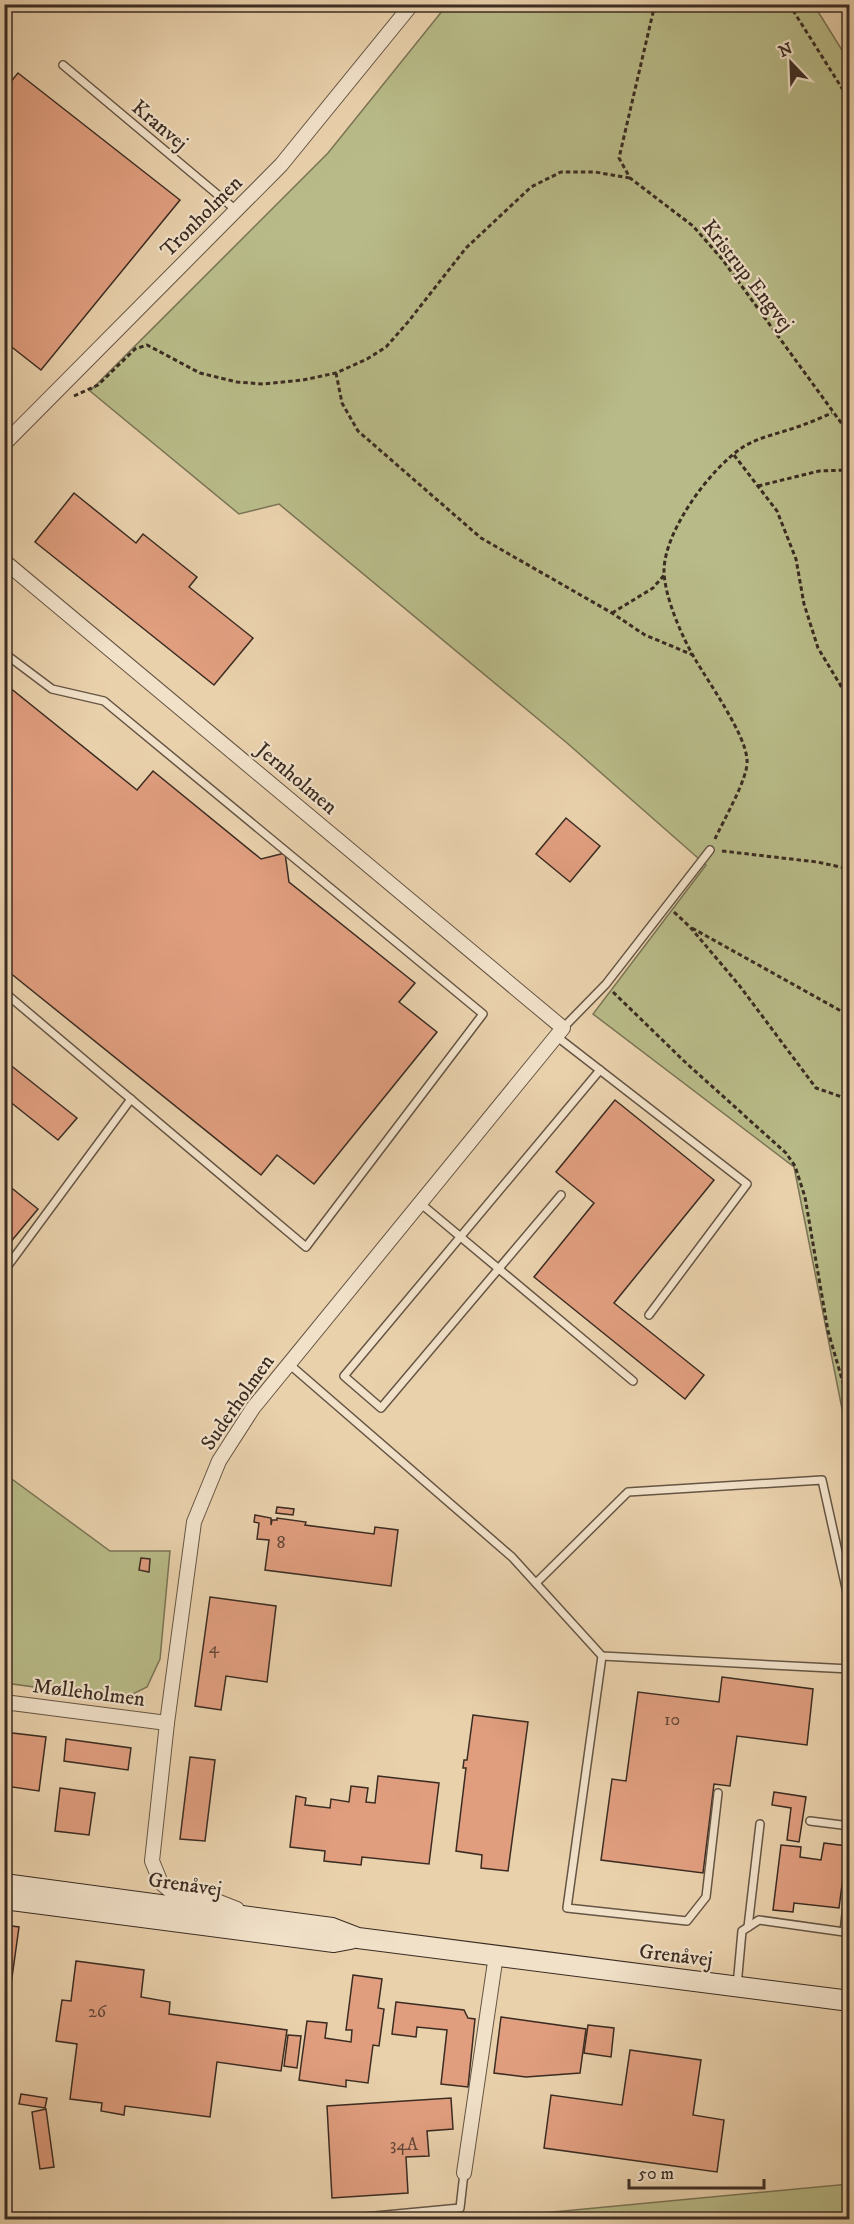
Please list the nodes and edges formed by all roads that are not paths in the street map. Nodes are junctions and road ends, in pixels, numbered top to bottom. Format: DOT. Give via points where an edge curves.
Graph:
graph roads {
  1 [pos="412,4"];
  2 [pos="63,65"];
  3 [pos="236,211"];
  4 [pos="4,444"];
  5 [pos="4,561"];
  6 [pos="4,653"];
  7 [pos="710,850"];
  8 [pos="4,992"];
  9 [pos="559,1032"];
  10 [pos="600,1070"];
  11 [pos="131,1099"];
  12 [pos="561,1195"];
  13 [pos="420,1203"];
  14 [pos="461,1237"];
  15 [pos="499,1268"];
  16 [pos="4,1271"];
  17 [pos="649,1315"];
  18 [pos="289,1364"];
  19 [pos="633,1381"];
  20 [pos="536,1583"];
  21 [pos="849,1606"];
  22 [pos="603,1656"];
  23 [pos="849,1669"];
  24 [pos="4,1702"];
  25 [pos="167,1723"];
  26 [pos="718,1793"];
  27 [pos="810,1821"];
  28 [pos="760,1824"];
  29 [pos="849,1826"];
  30 [pos="849,1879"];
  31 [pos="4,1884"];
  32 [pos="4,1899"];
  33 [pos="266,1919"];
  34 [pos="748,1927"];
  35 [pos="358,1938"];
  36 [pos="496,1955"];
  37 [pos="737,1987"];
  38 [pos="849,2001"];
  39 [pos="464,2173"];
  40 [pos="333,2220"];
  1 -- 3 [label="street, Tronholmen" via="281,165"];
  2 -- 3 [label="lane, Kranvej"];
  3 -- 4 [label="street, Tronholmen"];
  5 -- 9 [label="street, Jernholmen"];
  6 -- 11 [label="lane" via="52,690 104,701 483,1014 306,1247"];
  7 -- 9 [label="lane" via="606,984"];
  8 -- 11 [label="lane"];
  9 -- 10 [label="lane"];
  9 -- 13 [label="street, Suderholmen"];
  10 -- 14 [label="lane"];
  10 -- 17 [label="lane" via="747,1184"];
  11 -- 16 [label="lane"];
  12 -- 15 [label="lane"];
  13 -- 14 [label="lane"];
  13 -- 18 [label="street, Suderholmen"];
  14 -- 15 [label="lane"];
  14 -- 15 [label="lane" via="344,1376 381,1408"];
  15 -- 19 [label="lane"];
  18 -- 20 [label="lane" via="512,1557"];
  18 -- 25 [label="street, Suderholmen" via="253,1408 219,1461 194,1522"];
  20 -- 21 [label="lane" via="628,1491 822,1480"];
  20 -- 22 [label="lane"];
  22 -- 23 [label="lane"];
  22 -- 26 [label="lane" via="567,1908 687,1922 706,1898"];
  24 -- 25 [label="street, Mølleholmen"];
  25 -- 33 [label="street, Suderholmen" via="152,1861 162,1883 175,1895 214,1900"];
  27 -- 29 [label="lane"];
  28 -- 34 [label="lane"];
  30 -- 34 [label="lane" via="844,1932 759,1920"];
  31 -- 33 [label="street, Grenåvej"];
  32 -- 35 [label="street, Grenåvej" via="334,1942"];
  33 -- 35 [label="street, Grenåvej" via="332,1928"];
  34 -- 37 [label="lane" via="742,1931"];
  35 -- 36 [label="street, Grenåvej"];
  36 -- 37 [label="street, Grenåvej"];
  36 -- 39 [label="street"];
  37 -- 38 [label="street, Grenåvej"];
  39 -- 40 [label="lane" via="460,2208"];
}
